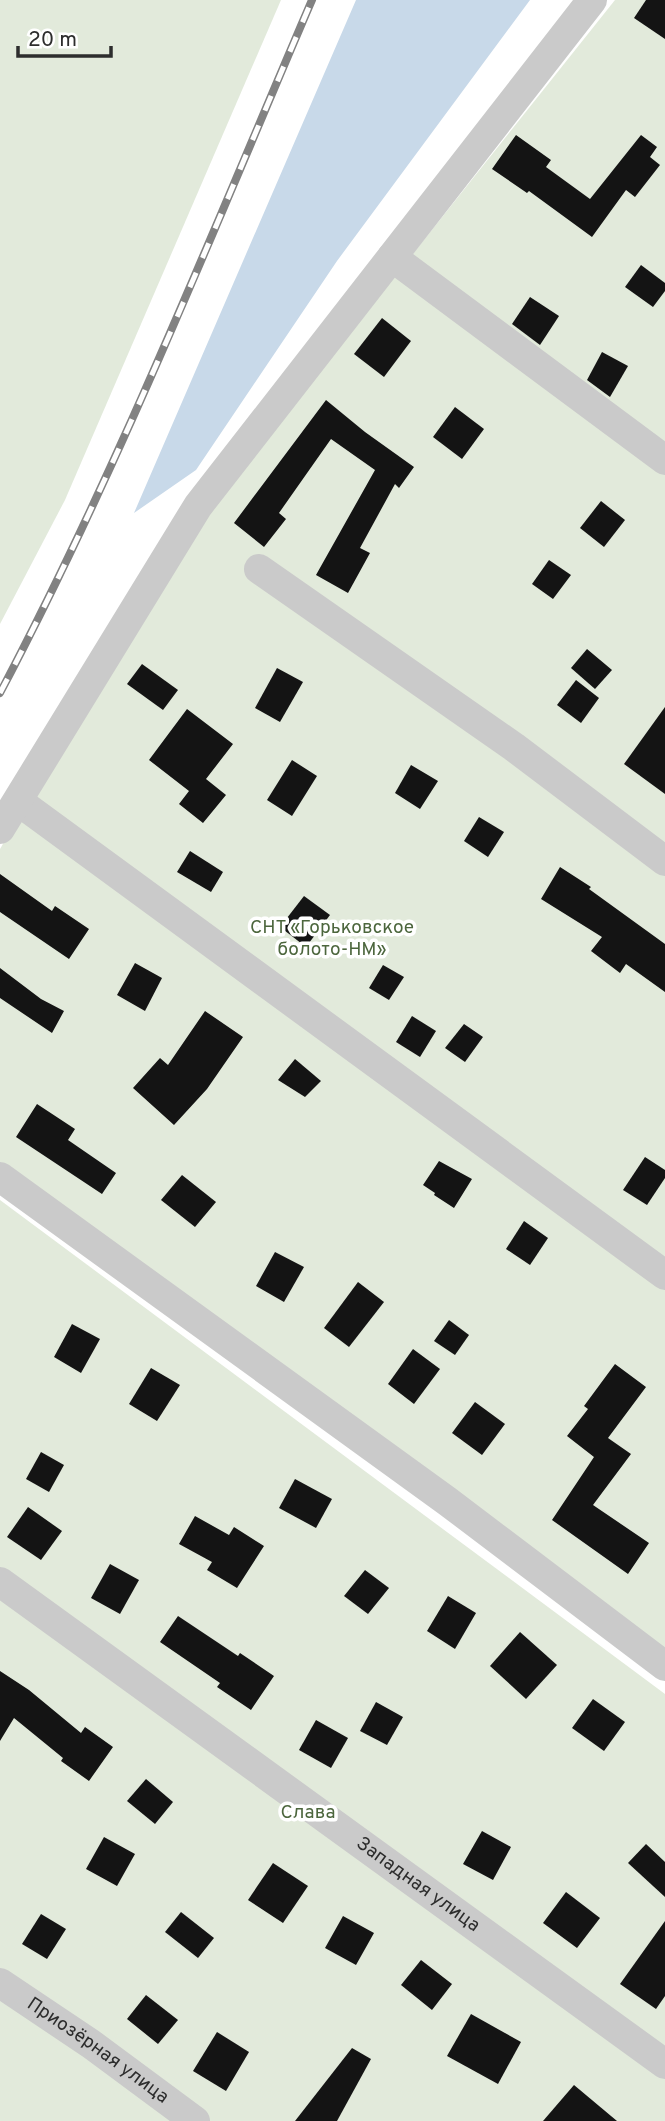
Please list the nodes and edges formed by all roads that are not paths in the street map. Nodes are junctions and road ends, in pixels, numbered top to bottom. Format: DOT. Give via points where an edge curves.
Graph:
graph roads {
  1 [pos="592,0"];
  2 [pos="392,257"];
  3 [pos="665,460"];
  4 [pos="260,569"];
  5 [pos="18,800"];
  6 [pos="0,829"];
  7 [pos="665,861"];
  8 [pos="0,1177"];
  9 [pos="665,1275"];
  10 [pos="0,1582"];
  11 [pos="665,1666"];
  12 [pos="0,1983"];
  13 [pos="665,2064"];
  14 [pos="195,2121"];
  1 -- 2 [label="street"];
  2 -- 3 [label="street"];
  2 -- 5 [label="street" via="198,506"];
  4 -- 7 [label="street" via="514,747"];
  5 -- 6 [label="street"];
  5 -- 9 [label="street"];
  8 -- 11 [label="street"];
  10 -- 13 [label="street, Западная улица"];
  12 -- 14 [label="street, Приозёрная улица"];
}
